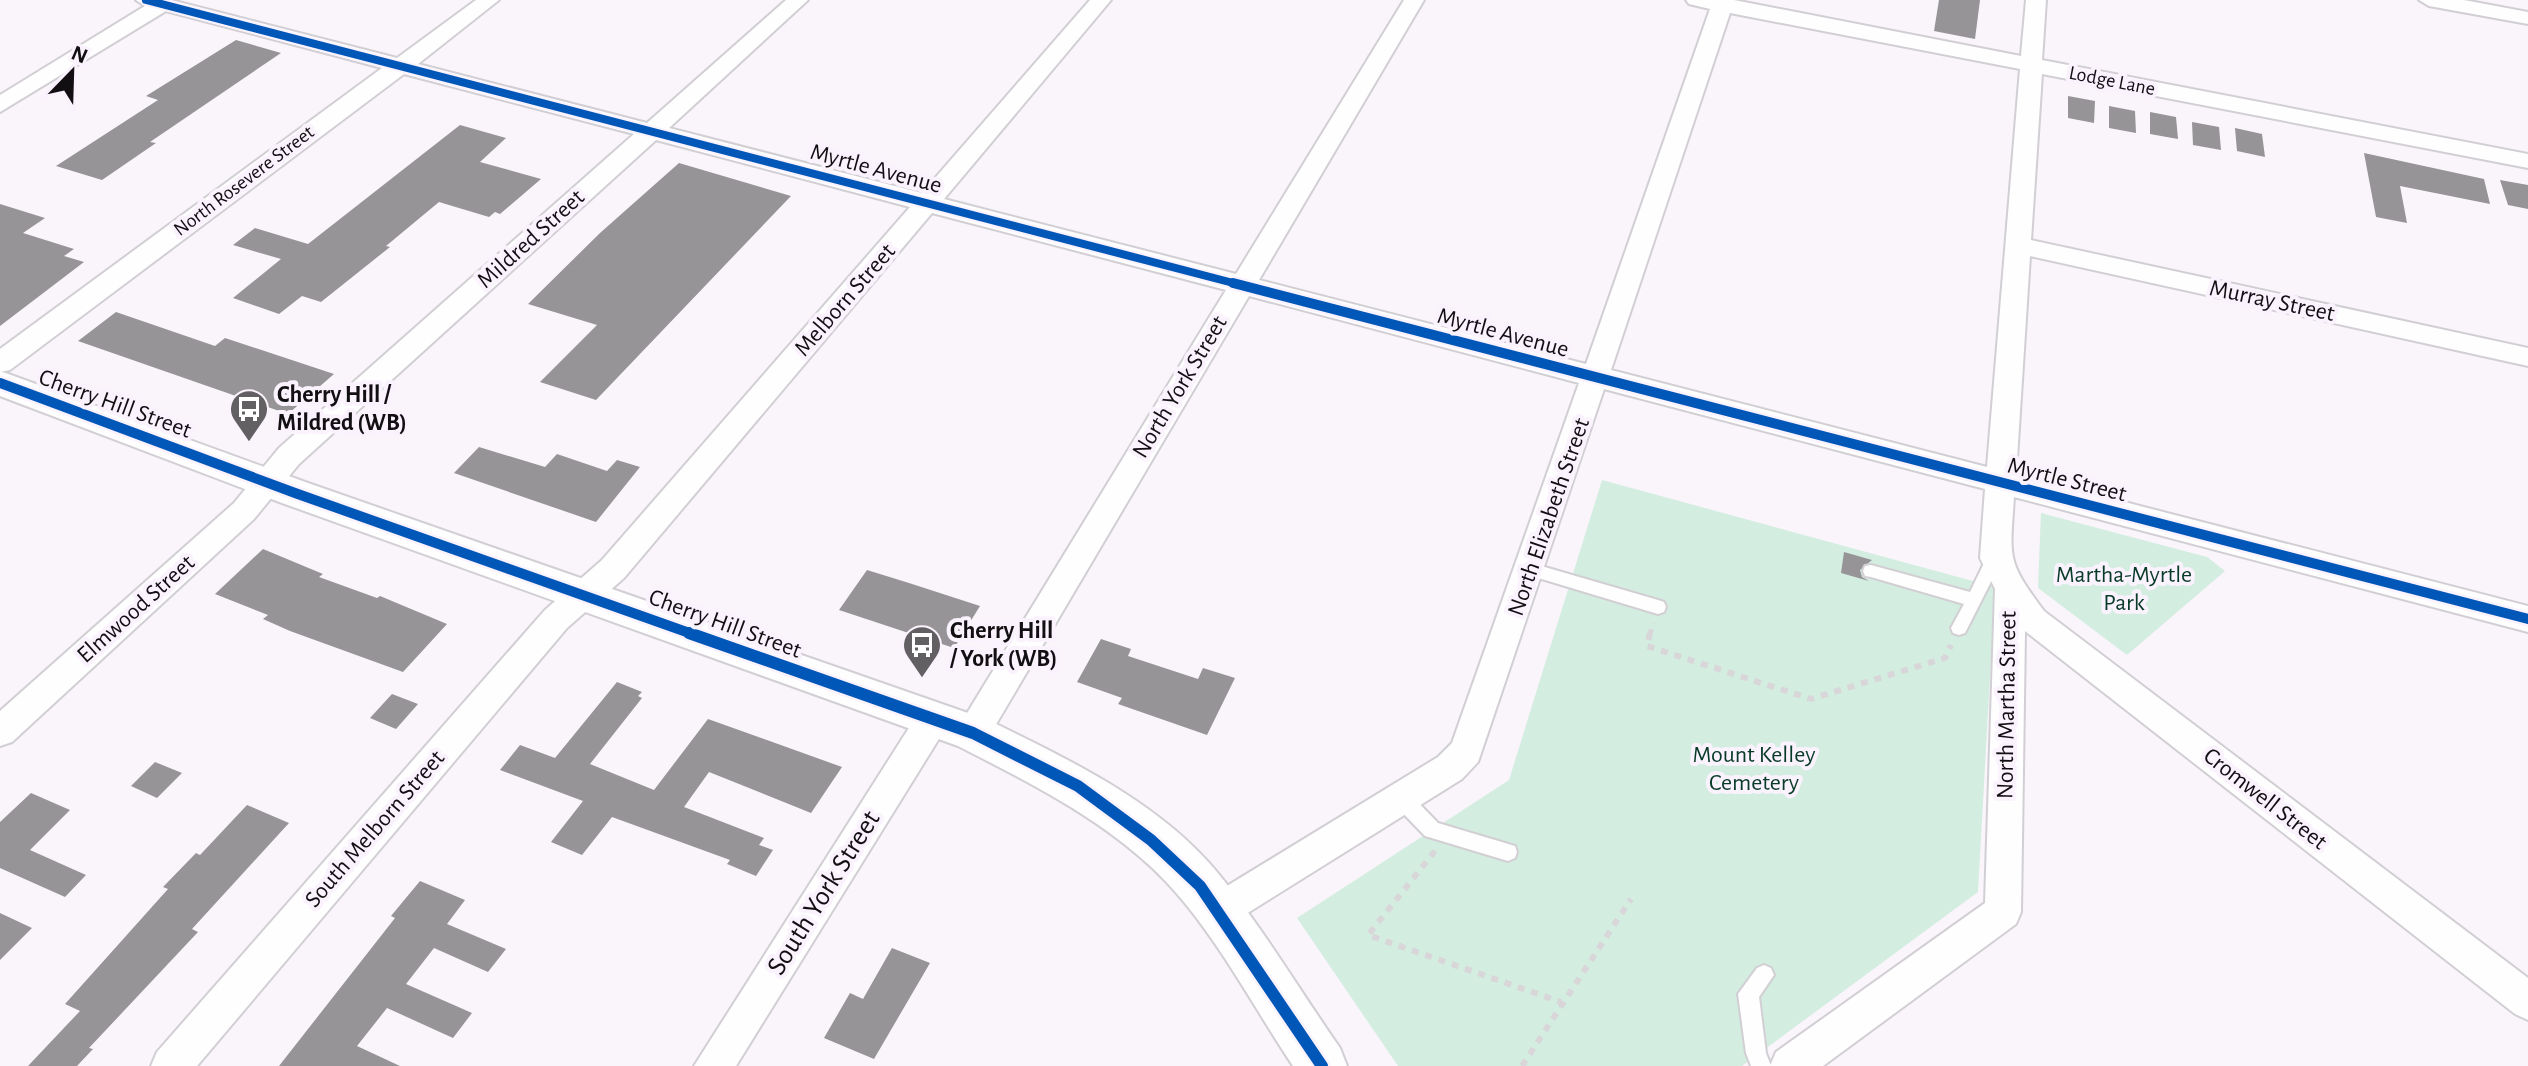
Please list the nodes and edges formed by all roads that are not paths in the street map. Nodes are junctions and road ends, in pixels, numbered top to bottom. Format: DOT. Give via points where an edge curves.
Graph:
graph roads {
  1 [pos="489,0"];
  2 [pos="798,0"];
  3 [pos="1101,0"];
  4 [pos="1414,0"];
  5 [pos="2036,0"];
  6 [pos="2429,0"];
  7 [pos="154,2"];
  8 [pos="1714,2"];
  9 [pos="2528,18"];
  10 [pos="401,65"];
  11 [pos="2029,65"];
  12 [pos="0,105"];
  13 [pos="653,130"];
  14 [pos="2528,161"];
  15 [pos="927,203"];
  16 [pos="2017,245"];
  17 [pos="1241,285"];
  18 [pos="2528,357"];
  19 [pos="0,363"];
  20 [pos="1596,378"];
  21 [pos="0,383"];
  22 [pos="268,482"];
  23 [pos="2000,484"];
  24 [pos="1995,558"];
  25 [pos="1531,569"];
  26 [pos="1871,571"];
  27 [pos="2010,589"];
  28 [pos="582,594"];
  29 [pos="1974,600"];
  30 [pos="1658,607"];
  31 [pos="2528,619"];
  32 [pos="1959,628"];
  33 [pos="933,719"];
  34 [pos="0,732"];
  35 [pos="973,733"];
  36 [pos="1401,798"];
  37 [pos="1508,852"];
  38 [pos="1217,912"];
  39 [pos="1764,975"];
  40 [pos="2528,1001"];
  41 [pos="171,1066"];
  42 [pos="714,1066"];
  43 [pos="1322,1066"];
  44 [pos="1761,1066"];
  45 [pos="1790,1066"];
  1 -- 10 [label="street, North Rosevere Street"];
  2 -- 13 [label="street, Mildred Street"];
  3 -- 15 [label="street, Melborn Street"];
  4 -- 17 [label="street, North York Street"];
  5 -- 11 [label="street, North Martha Street"];
  6 -- 9 [label="street"];
  7 -- 10 [label="street, Myrtle Avenue"];
  7 -- 12 [label="street"];
  8 -- 11 [label="street, Lodge Lane"];
  8 -- 20 [label="street, North Elizabeth Street"];
  10 -- 13 [label="street, Myrtle Avenue"];
  10 -- 19 [label="street, North Rosevere Street"];
  11 -- 14 [label="street, Lodge Lane"];
  11 -- 16 [label="street, North Martha Street"];
  13 -- 15 [label="street, Myrtle Avenue"];
  13 -- 22 [label="street, Mildred Street" via="289,456"];
  15 -- 17 [label="street, Myrtle Avenue"];
  15 -- 28 [label="street, Melborn Street" via="613,569"];
  16 -- 18 [label="street, Murray Street"];
  16 -- 23 [label="street, North Martha Street"];
  17 -- 20 [label="street, Myrtle Avenue"];
  17 -- 35 [label="street, North York Street"];
  20 -- 23 [label="street, Myrtle Street"];
  20 -- 25 [label="street, North Elizabeth Street"];
  21 -- 22 [label="street, Cherry Hill Street"];
  22 -- 28 [label="street, Cherry Hill Street"];
  22 -- 34 [label="street, Elmwood Street" via="244,511"];
  23 -- 24 [label="street, North Martha Street"];
  23 -- 31 [label="street, Myrtle Street"];
  24 -- 27 [label="street, North Martha Street"];
  24 -- 29 [label="lane"];
  25 -- 30 [label="lane"];
  25 -- 36 [label="street, North Elizabeth Street" via="1466,752"];
  26 -- 29 [label="lane"];
  27 -- 40 [label="street, Cromwell Street" via="2033,620"];
  27 -- 45 [label="street, North Martha Street" via="2003,912"];
  28 -- 33 [label="street, Cherry Hill Street"];
  28 -- 41 [label="street, South Melborn Street"];
  29 -- 32 [label="lane"];
  33 -- 35 [label="street, Cherry Hill Street"];
  33 -- 42 [label="street, South York Street"];
  35 -- 38 [label="street, Cherry Hill Street" via="1039,764 1115,811 1200,886"];
  36 -- 37 [label="lane" via="1432,830"];
  36 -- 38 [label="street, North Elizabeth Street"];
  38 -- 43 [label="street, Cherry Hill Street"];
  39 -- 44 [label="lane" via="1748,994"];
}
